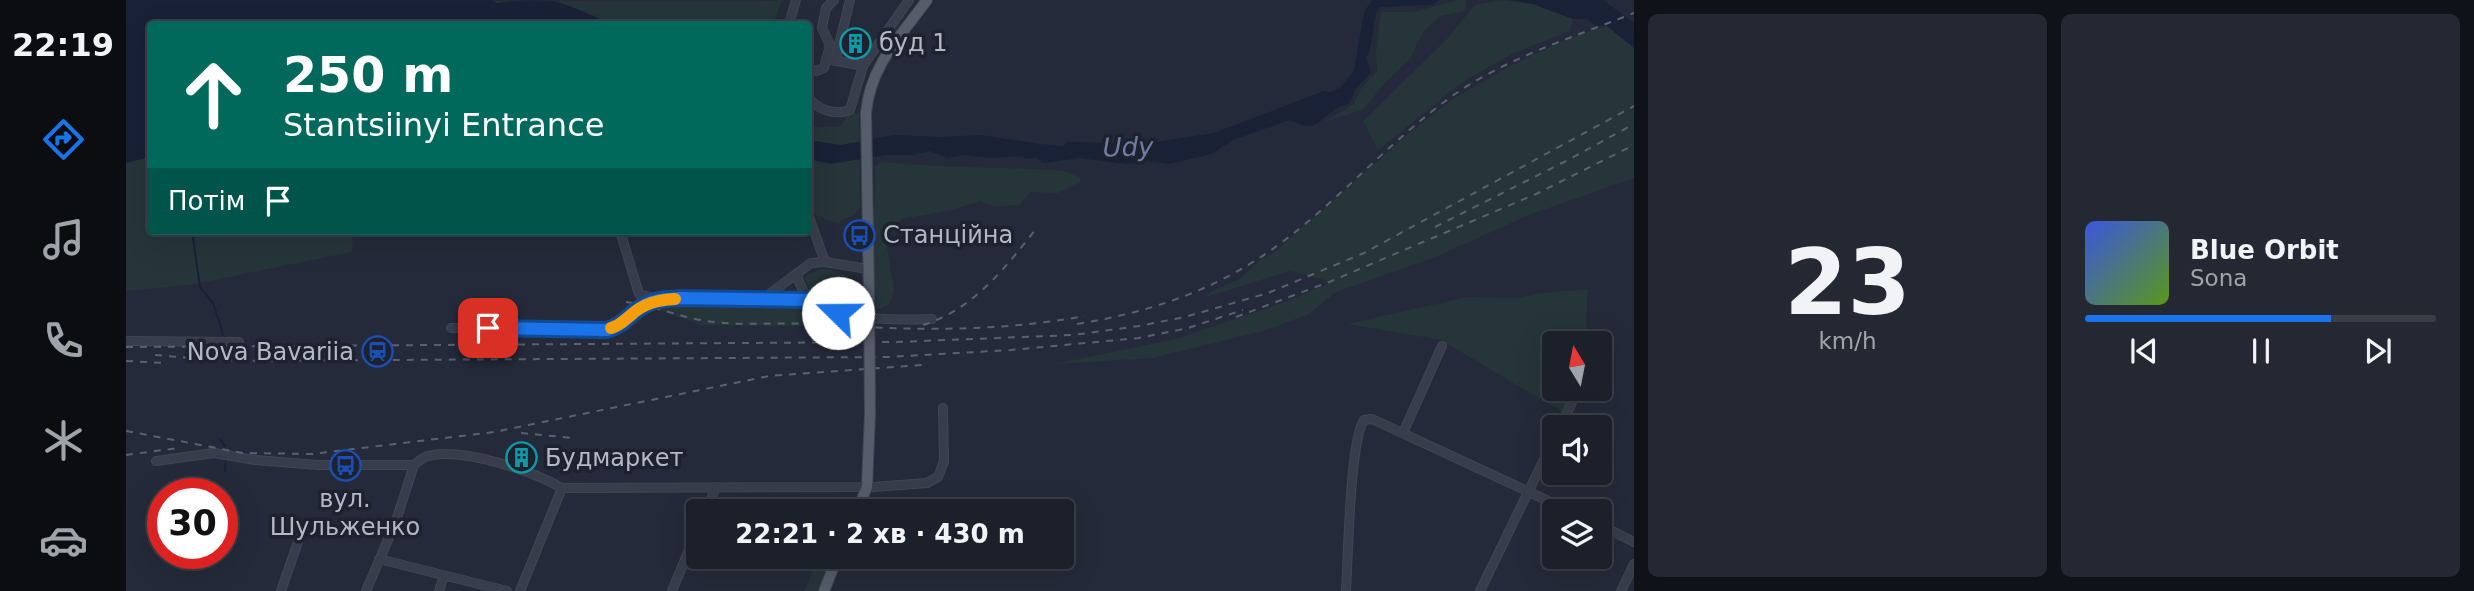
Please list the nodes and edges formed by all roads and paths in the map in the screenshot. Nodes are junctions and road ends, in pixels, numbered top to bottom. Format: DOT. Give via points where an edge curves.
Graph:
graph roads {
  1 [pos="796,0"];
  2 [pos="834,0"];
  3 [pos="850,0"];
  4 [pos="903,0"];
  5 [pos="909,0"];
  6 [pos="927,0"];
  7 [pos="897,17"];
  8 [pos="790,21"];
  9 [pos="831,60"];
  10 [pos="863,66"];
  11 [pos="812,69"];
  12 [pos="812,102"];
  13 [pos="812,225"];
  14 [pos="621,235"];
  15 [pos="825,262"];
  16 [pos="868,269"];
  17 [pos="797,273"];
  18 [pos="639,294"];
  19 [pos="764,298"];
  20 [pos="659,300"];
  21 [pos="812,300"];
  22 [pos="631,315"];
  23 [pos="932,318"];
  24 [pos="452,328"];
  25 [pos="126,341"];
  26 [pos="239,342"];
  27 [pos="1442,346"];
  28 [pos="943,408"];
  29 [pos="1403,433"];
  30 [pos="156,461"];
  31 [pos="1542,462"];
  32 [pos="414,465"];
  33 [pos="716,487"];
  34 [pos="867,487"];
  35 [pos="562,488"];
  36 [pos="1527,491"];
  37 [pos="711,499"];
  38 [pos="862,499"];
  39 [pos="1544,499"];
  40 [pos="1612,531"];
  41 [pos="300,536"];
  42 [pos="1634,542"];
  43 [pos="686,557"];
  44 [pos="379,559"];
  45 [pos="1634,565"];
  46 [pos="833,569"];
  47 [pos="444,576"];
  48 [pos="281,591"];
  49 [pos="366,591"];
  50 [pos="439,591"];
  51 [pos="507,591"];
  52 [pos="520,591"];
  53 [pos="672,591"];
  54 [pos="824,591"];
  55 [pos="1346,591"];
  56 [pos="1480,591"];
  57 [pos="1621,591"];
  1 -- 8 [label="street"];
  2 -- 9 [label="street" via="826,8 822,28"];
  3 -- 9 [label="street"];
  4 -- 7 [label="street"];
  5 -- 7 [label="street"];
  6 -- 16 [label="main road" via="875,73 869,92"];
  7 -- 10 [label="street"];
  9 -- 10 [label="street"];
  9 -- 11 [label="street" via="820,71"];
  10 -- 12 [label="street" via="850,110 841,113 817,108"];
  13 -- 15 [label="street"];
  14 -- 18 [label="street"];
  15 -- 16 [label="street"];
  15 -- 17 [label="street" via="811,263"];
  16 -- 34 [label="main road, bridge"];
  17 -- 19 [label="street"];
  17 -- 21 [label="street" via="802,290"];
  18 -- 20 [label="street"];
  18 -- 22 [label="street"];
  19 -- 20 [label="street"];
  19 -- 21 [label="street"];
  20 -- 22 [label="street"];
  21 -- 23 [label="street" via="854,317"];
  22 -- 24 [label="street" via="607,330"];
  25 -- 26 [label="street"];
  27 -- 29 [label="street"];
  28 -- 34 [label="street" via="944,461 938,477 927,484"];
  29 -- 36 [label="street"];
  29 -- 55 [label="street" via="1372,419 1359,426"];
  30 -- 32 [label="street" via="214,453 318,465"];
  31 -- 36 [label="street"];
  32 -- 35 [label="street" via="426,456 457,455 531,473"];
  32 -- 44 [label="street"];
  33 -- 34 [label="street"];
  33 -- 35 [label="street"];
  33 -- 37 [label="street"];
  34 -- 38 [label="main road"];
  35 -- 52 [label="street"];
  36 -- 39 [label="street"];
  36 -- 56 [label="street"];
  40 -- 42 [label="street"];
  41 -- 48 [label="street"];
  43 -- 53 [label="street"];
  44 -- 47 [label="street"];
  44 -- 49 [label="street"];
  45 -- 57 [label="street"];
  46 -- 54 [label="main road"];
  47 -- 50 [label="street"];
  47 -- 51 [label="street"];
}
